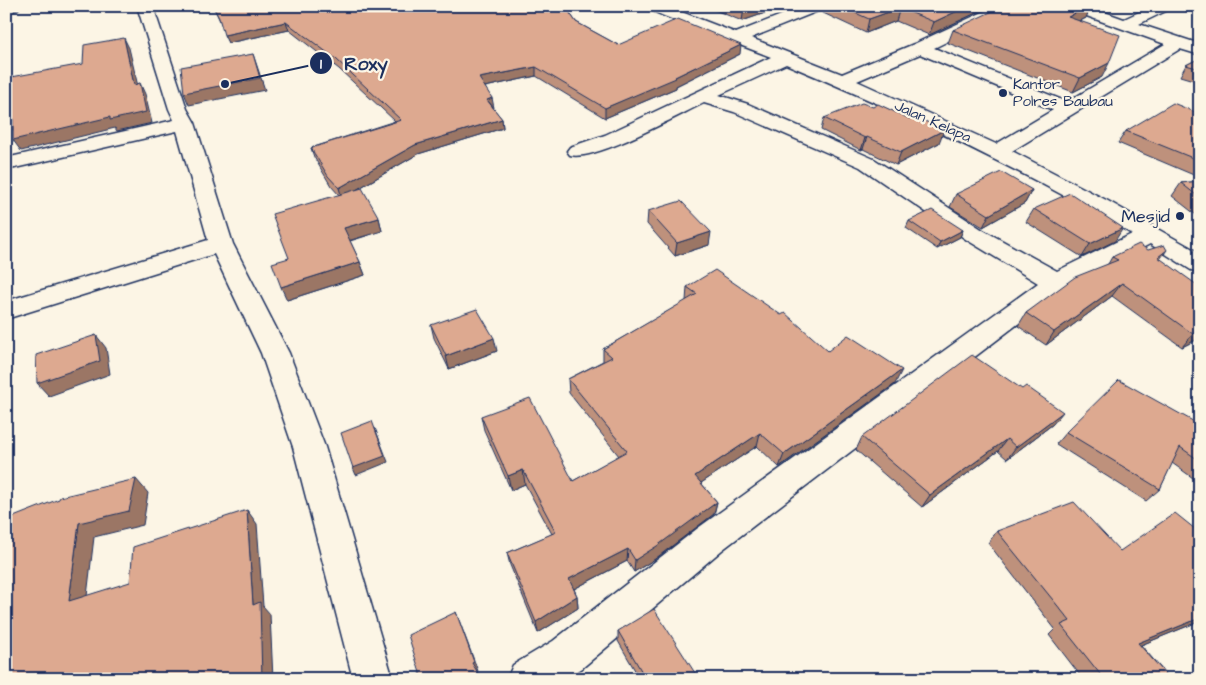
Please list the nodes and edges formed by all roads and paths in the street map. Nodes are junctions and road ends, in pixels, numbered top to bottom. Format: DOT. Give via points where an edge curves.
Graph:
graph roads {
  1 [pos="13,6"];
  2 [pos="145,6"];
  3 [pos="653,6"];
  4 [pos="818,6"];
  5 [pos="1009,6"];
  6 [pos="1072,6"];
  7 [pos="1165,6"];
  8 [pos="6,8"];
  9 [pos="1124,24"];
  10 [pos="737,38"];
  11 [pos="1178,43"];
  12 [pos="920,48"];
  13 [pos="1200,50"];
  14 [pos="786,57"];
  15 [pos="842,81"];
  16 [pos="702,96"];
  17 [pos="1068,109"];
  18 [pos="184,123"];
  19 [pos="577,151"];
  20 [pos="998,151"];
  21 [pos="6,164"];
  22 [pos="1151,234"];
  23 [pos="221,244"];
  24 [pos="1200,264"];
  25 [pos="1056,282"];
  26 [pos="6,310"];
  27 [pos="373,679"];
  28 [pos="527,679"];
  1 -- 8 [label="street"];
  2 -- 18 [label="street"];
  3 -- 10 [label="street, Jalan Kelapa" via="703,28"];
  4 -- 10 [label="street"];
  5 -- 12 [label="street"];
  6 -- 9 [label="street"];
  7 -- 9 [label="street"];
  9 -- 11 [label="street"];
  10 -- 14 [label="street, Jalan Kelapa"];
  11 -- 13 [label="street"];
  11 -- 17 [label="street"];
  12 -- 15 [label="street"];
  12 -- 17 [label="street"];
  14 -- 15 [label="street, Jalan Kelapa"];
  14 -- 16 [label="street"];
  15 -- 20 [label="street, Jalan Kelapa"];
  16 -- 19 [label="street" via="612,139"];
  16 -- 25 [label="street" via="741,108 867,162 975,235"];
  17 -- 20 [label="street"];
  18 -- 21 [label="street"];
  18 -- 23 [label="street"];
  20 -- 22 [label="street, Jalan Kelapa"];
  22 -- 24 [label="street, Jalan Kelapa"];
  22 -- 25 [label="street"];
  23 -- 26 [label="street"];
  23 -- 27 [label="street" via="276,353 309,447"];
  25 -- 28 [label="street" via="717,534 567,655"];
}
